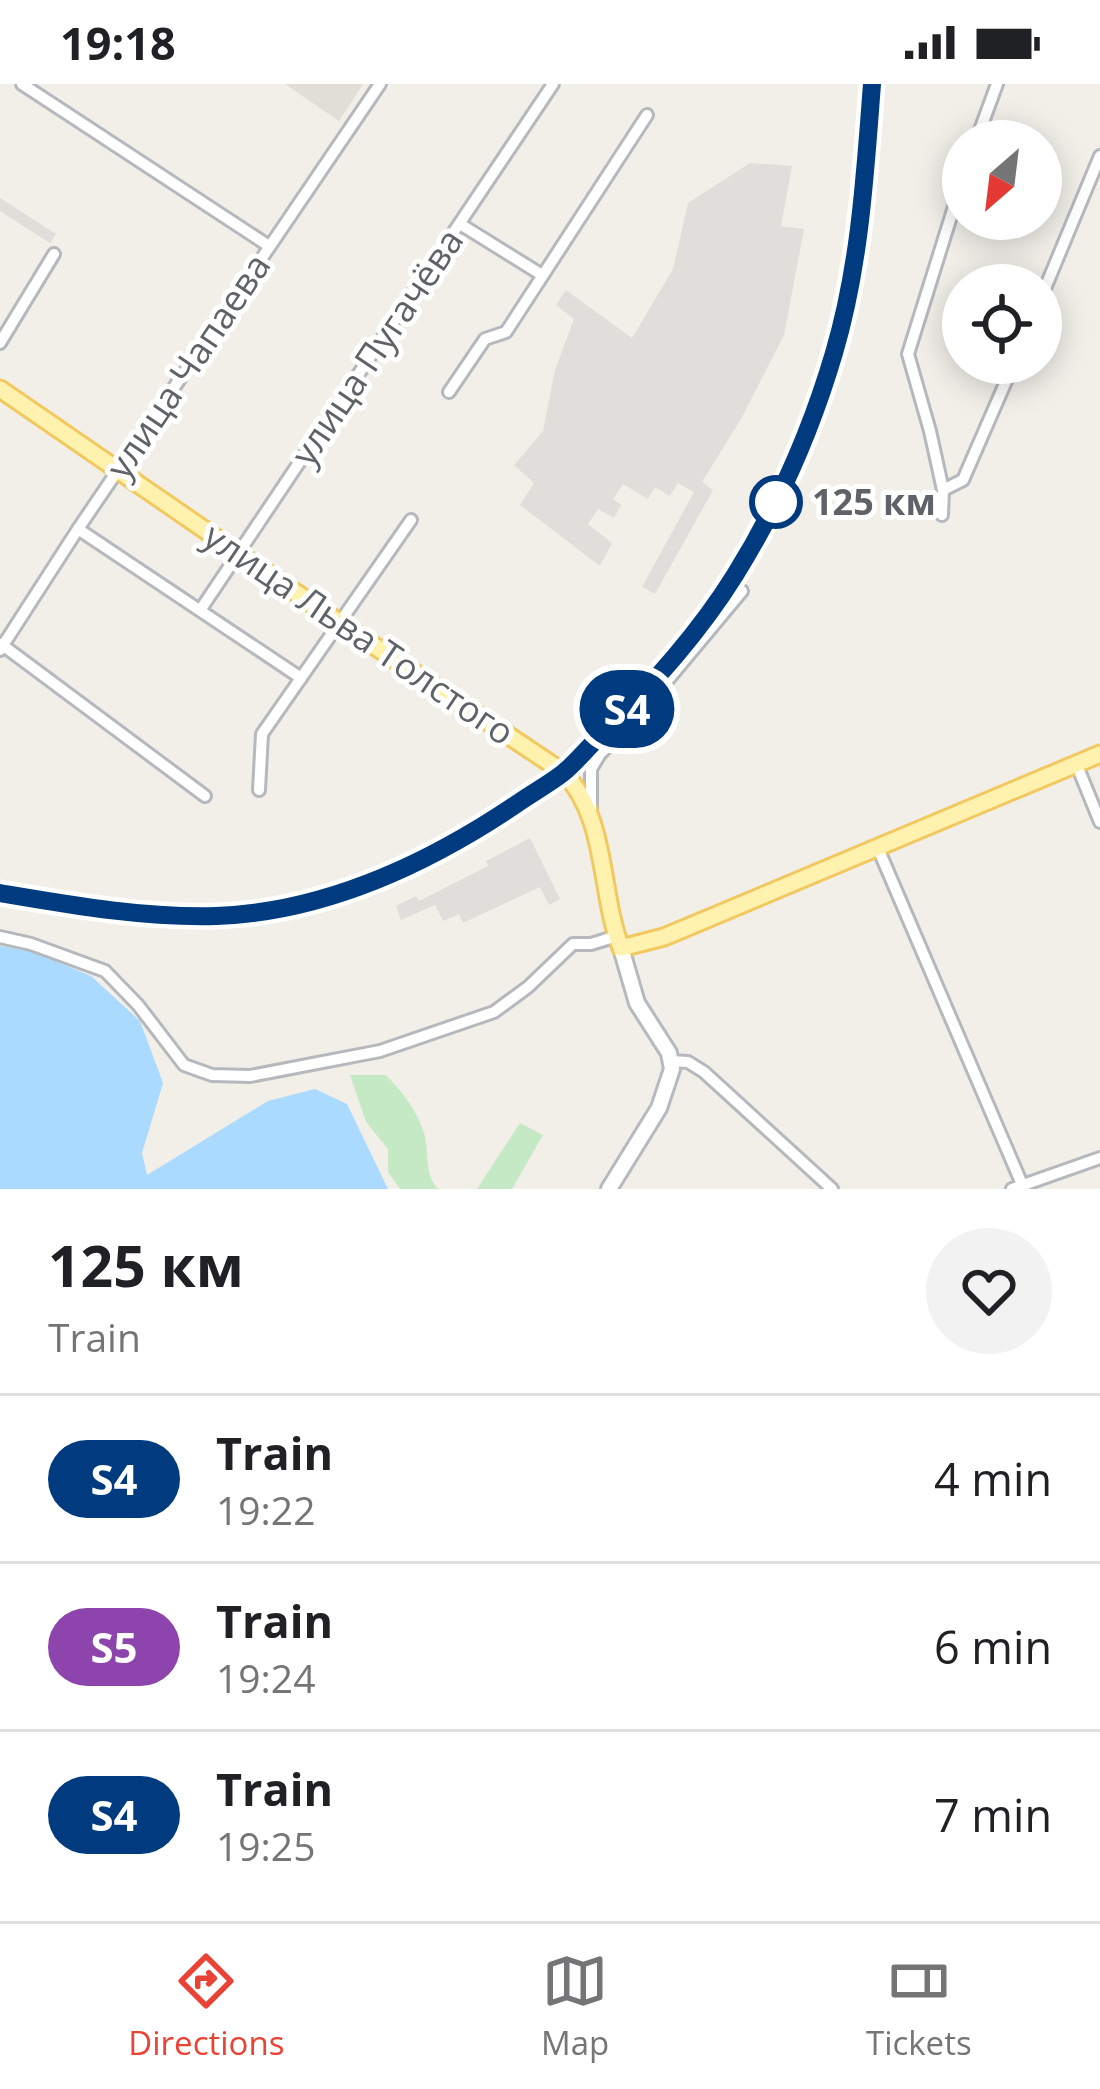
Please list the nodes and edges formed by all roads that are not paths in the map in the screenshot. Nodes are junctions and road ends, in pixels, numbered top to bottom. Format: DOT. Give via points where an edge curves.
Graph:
graph roads {
  1 [pos="22,84"];
  2 [pos="380,84"];
  3 [pos="554,84"];
  4 [pos="997,84"];
  5 [pos="647,115"];
  6 [pos="984,120"];
  7 [pos="1100,156"];
  8 [pos="460,224"];
  9 [pos="944,240"];
  10 [pos="269,246"];
  11 [pos="55,254"];
  12 [pos="1055,264"];
  13 [pos="542,275"];
  14 [pos="0,343"];
  15 [pos="1005,384"];
  16 [pos="0,388"];
  17 [pos="449,392"];
  18 [pos="118,471"];
  19 [pos="943,490"];
  20 [pos="942,515"];
  21 [pos="411,520"];
  22 [pos="78,529"];
  23 [pos="239,553"];
  24 [pos="742,591"];
  25 [pos="202,610"];
  26 [pos="340,623"];
  27 [pos="1,647"];
  28 [pos="301,678"];
  29 [pos="1100,754"];
  30 [pos="1076,763"];
  31 [pos="259,790"];
  32 [pos="205,796"];
  33 [pos="591,815"];
  34 [pos="1100,822"];
  35 [pos="877,846"];
  36 [pos="0,937"];
  37 [pos="619,942"];
  38 [pos="671,1061"];
  39 [pos="1100,1158"];
  40 [pos="1020,1187"];
  41 [pos="609,1189"];
  42 [pos="832,1189"];
  1 -- 10 [label="street"];
  2 -- 10 [label="street, улица Чапаева"];
  3 -- 8 [label="street, улица Пугачёва"];
  4 -- 6 [label="street"];
  5 -- 13 [label="street"];
  7 -- 12 [label="street"];
  8 -- 13 [label="street"];
  8 -- 23 [label="street, улица Пугачёва"];
  9 -- 19 [label="street" via="908,354"];
  10 -- 18 [label="street, улица Чапаева"];
  11 -- 14 [label="street"];
  13 -- 17 [label="street" via="506,332 485,339"];
  15 -- 19 [label="street" via="963,480"];
  16 -- 18 [label="main road, улица Льва Толстого"];
  18 -- 22 [label="street, улица Чапаева"];
  18 -- 23 [label="main road, улица Льва Толстого"];
  19 -- 20 [label="street"];
  21 -- 26 [label="street"];
  22 -- 25 [label="street"];
  22 -- 27 [label="street, улица Чапаева"];
  23 -- 25 [label="street, улица Пугачёва"];
  23 -- 26 [label="main road, улица Льва Толстого"];
  24 -- 33 [label="street" via="600,754 591,769"];
  25 -- 28 [label="street"];
  26 -- 28 [label="street"];
  26 -- 33 [label="main road, улица Льва Толстого" via="563,772"];
  27 -- 32 [label="street"];
  28 -- 31 [label="street" via="262,734"];
  29 -- 30 [label="main road"];
  30 -- 34 [label="street"];
  30 -- 35 [label="main road"];
  33 -- 37 [label="main road, улица Льва Толстого"];
  35 -- 37 [label="main road" via="664,937"];
  35 -- 40 [label="street"];
  36 -- 37 [label="street" via="106,971 184,1065 250,1076 380,1051 494,1012 573,944"];
  37 -- 38 [label="main road" via="637,1003"];
  38 -- 41 [label="main road" via="659,1108"];
  38 -- 42 [label="street" via="704,1072"];
  39 -- 40 [label="street"];
}
